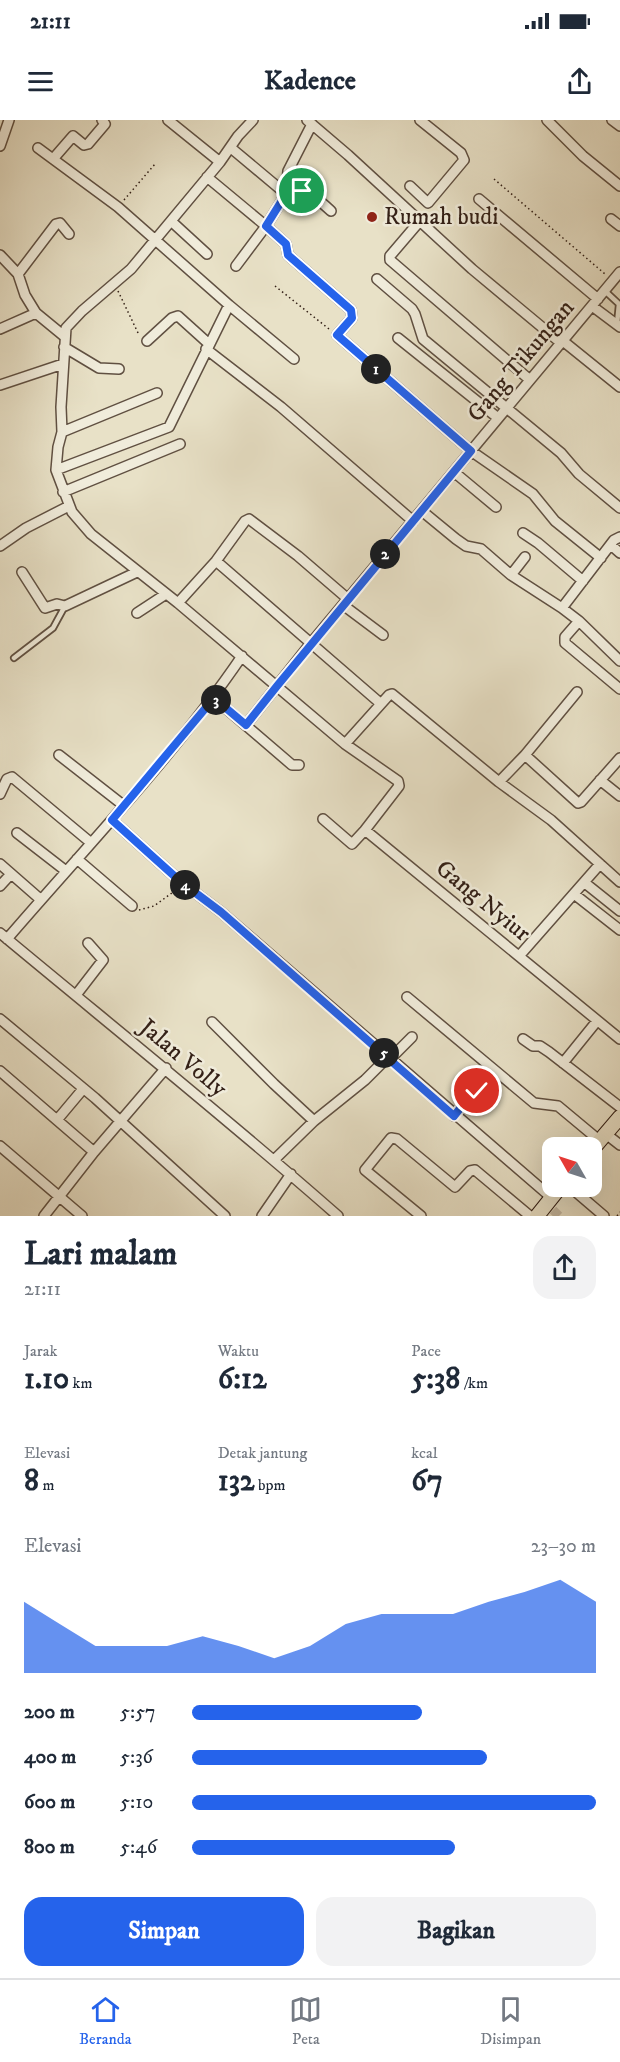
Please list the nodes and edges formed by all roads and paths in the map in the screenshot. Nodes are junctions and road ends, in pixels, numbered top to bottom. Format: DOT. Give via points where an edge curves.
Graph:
graph roads {
  1 [pos="9,120"];
  2 [pos="102,120"];
  3 [pos="168,120"];
  4 [pos="420,120"];
  5 [pos="547,120"];
  6 [pos="612,120"];
  7 [pos="309,122"];
  8 [pos="251,123"];
  9 [pos="620,126"];
  10 [pos="0,146"];
  11 [pos="38,148"];
  12 [pos="231,148"];
  13 [pos="53,159"];
  14 [pos="220,162"];
  15 [pos="155,164"];
  16 [pos="207,177"];
  17 [pos="494,179"];
  18 [pos="410,186"];
  19 [pos="620,186"];
  20 [pos="286,194"];
  21 [pos="479,199"];
  22 [pos="118,207"];
  23 [pos="331,211"];
  24 [pos="611,219"];
  25 [pos="171,220"];
  26 [pos="419,222"];
  27 [pos="266,226"];
  28 [pos="620,226"];
  29 [pos="69,234"];
  30 [pos="156,241"];
  31 [pos="207,254"];
  32 [pos="0,255"];
  33 [pos="236,266"];
  34 [pos="620,272"];
  35 [pos="18,274"];
  36 [pos="377,279"];
  37 [pos="613,281"];
  38 [pos="114,285"];
  39 [pos="275,286"];
  40 [pos="605,291"];
  41 [pos="595,302"];
  42 [pos="619,304"];
  43 [pos="228,306"];
  44 [pos="36,314"];
  45 [pos="619,326"];
  46 [pos="0,329"];
  47 [pos="337,335"];
  48 [pos="64,336"];
  49 [pos="398,339"];
  50 [pos="147,341"];
  51 [pos="562,342"];
  52 [pos="208,346"];
  53 [pos="64,347"];
  54 [pos="294,359"];
  55 [pos="63,364"];
  56 [pos="119,369"];
  57 [pos="530,381"];
  58 [pos="0,385"];
  59 [pos="620,387"];
  60 [pos="157,393"];
  61 [pos="507,408"];
  62 [pos="498,418"];
  63 [pos="62,432"];
  64 [pos="180,444"];
  65 [pos="471,451"];
  66 [pos="56,468"];
  67 [pos="454,472"];
  68 [pos="63,492"];
  69 [pos="69,506"];
  70 [pos="496,507"];
  71 [pos="620,508"];
  72 [pos="422,511"];
  73 [pos="413,521"];
  74 [pos="523,533"];
  75 [pos="620,537"];
  76 [pos="611,545"];
  77 [pos="0,546"];
  78 [pos="620,553"];
  79 [pos="525,557"];
  80 [pos="601,558"];
  81 [pos="216,561"];
  82 [pos="22,572"];
  83 [pos="137,572"];
  84 [pos="512,574"];
  85 [pos="583,581"];
  86 [pos="166,594"];
  87 [pos="345,602"];
  88 [pos="178,603"];
  89 [pos="65,606"];
  90 [pos="562,608"];
  91 [pos="137,613"];
  92 [pos="579,621"];
  93 [pos="383,635"];
  94 [pos="311,643"];
  95 [pos="242,657"];
  96 [pos="14,658"];
  97 [pos="620,661"];
  98 [pos="277,686"];
  99 [pos="620,689"];
  100 [pos="577,692"];
  101 [pos="214,698"];
  102 [pos="380,704"];
  103 [pos="246,725"];
  104 [pos="345,744"];
  105 [pos="58,755"];
  106 [pos="525,755"];
  107 [pos="620,758"];
  108 [pos="299,765"];
  109 [pos="600,780"];
  110 [pos="500,782"];
  111 [pos="0,794"];
  112 [pos="620,796"];
  113 [pos="123,805"];
  114 [pos="323,819"];
  115 [pos="112,820"];
  116 [pos="366,830"];
  117 [pos="17,833"];
  118 [pos="90,842"];
  119 [pos="77,859"];
  120 [pos="0,864"];
  121 [pos="600,864"];
  122 [pos="66,871"];
  123 [pos="11,874"];
  124 [pos="181,882"];
  125 [pos="620,882"];
  126 [pos="585,883"];
  127 [pos="0,886"];
  128 [pos="574,894"];
  129 [pos="40,899"];
  130 [pos="132,906"];
  131 [pos="620,911"];
  132 [pos="620,930"];
  133 [pos="3,936"];
  134 [pos="88,943"];
  135 [pos="520,955"];
  136 [pos="76,995"];
  137 [pos="407,997"];
  138 [pos="0,1018"];
  139 [pos="597,1021"];
  140 [pos="212,1022"];
  141 [pos="412,1037"];
  142 [pos="523,1039"];
  143 [pos="620,1039"];
  144 [pos="389,1058"];
  145 [pos="563,1063"];
  146 [pos="166,1068"];
  147 [pos="0,1071"];
  148 [pos="83,1089"];
  149 [pos="485,1097"];
  150 [pos="620,1107"];
  151 [pos="454,1116"];
  152 [pos="620,1117"];
  153 [pos="57,1120"];
  154 [pos="121,1121"];
  155 [pos="314,1121"];
  156 [pos="593,1137"];
  157 [pos="602,1138"];
  158 [pos="602,1142"];
  159 [pos="620,1145"];
  160 [pos="0,1146"];
  161 [pos="94,1152"];
  162 [pos="274,1159"];
  163 [pos="291,1174"];
  164 [pos="582,1197"];
  165 [pos="60,1198"];
  166 [pos="547,1207"];
  167 [pos="620,1212"];
  168 [pos="44,1216"];
  169 [pos="82,1216"];
  170 [pos="225,1216"];
  171 [pos="262,1216"];
  172 [pos="338,1216"];
  173 [pos="421,1216"];
  174 [pos="530,1216"];
  175 [pos="604,1216"];
  176 [pos="617,1216"];
  1 -- 10 [label="street"];
  2 -- 13 [label="street" via="105,124 88,144 73,136"];
  3 -- 14 [label="street"];
  4 -- 18 [label="street" via="461,153 464,160 428,203"];
  5 -- 19 [label="street"];
  6 -- 9 [label="street"];
  7 -- 20 [label="street" via="288,171"];
  7 -- 26 [label="street"];
  8 -- 12 [label="street"];
  11 -- 13 [label="street"];
  12 -- 14 [label="street"];
  12 -- 20 [label="street"];
  13 -- 22 [label="street"];
  14 -- 16 [label="street"];
  15 -- 22 [label="path"];
  16 -- 25 [label="street"];
  16 -- 27 [label="street"];
  17 -- 37 [label="path"];
  20 -- 23 [label="street" via="311,193"];
  20 -- 27 [label="street"];
  21 -- 41 [label="street"];
  22 -- 30 [label="street"];
  24 -- 28 [label="street"];
  25 -- 30 [label="street"];
  25 -- 31 [label="street"];
  26 -- 51 [label="street"];
  26 -- 57 [label="street" via="390,260"];
  27 -- 33 [label="street"];
  27 -- 47 [label="street" via="286,244 288,255 351,310 352,318"];
  29 -- 35 [label="street" via="60,223 56,224"];
  30 -- 38 [label="street"];
  30 -- 43 [label="street"];
  32 -- 35 [label="street"];
  34 -- 37 [label="street, Gang Tikungan"];
  35 -- 44 [label="street"];
  36 -- 61 [label="street" via="412,309 423,339"];
  37 -- 40 [label="street, Gang Tikungan"];
  38 -- 48 [label="street" via="69,323"];
  38 -- 50 [label="path" via="142,340"];
  39 -- 47 [label="path"];
  40 -- 41 [label="street, Gang Tikungan"];
  40 -- 42 [label="lane"];
  41 -- 45 [label="street"];
  41 -- 51 [label="street, Gang Tikungan"];
  42 -- 45 [label="lane"];
  43 -- 52 [label="street"];
  43 -- 54 [label="street"];
  44 -- 46 [label="street"];
  44 -- 48 [label="street"];
  47 -- 65 [label="street"];
  48 -- 53 [label="street"];
  49 -- 62 [label="street"];
  50 -- 52 [label="street" via="178,316"];
  51 -- 57 [label="street, Gang Tikungan"];
  51 -- 59 [label="street"];
  52 -- 66 [label="street" via="169,428"];
  52 -- 73 [label="street"];
  53 -- 55 [label="street"];
  53 -- 56 [label="street" via="99,369"];
  55 -- 58 [label="street"];
  55 -- 63 [label="street"];
  57 -- 61 [label="street, Gang Tikungan"];
  60 -- 63 [label="street"];
  61 -- 62 [label="street, Gang Tikungan"];
  61 -- 71 [label="street"];
  62 -- 65 [label="street, Gang Tikungan"];
  63 -- 66 [label="street"];
  64 -- 68 [label="street"];
  65 -- 67 [label="street, Gang Tikungan"];
  65 -- 80 [label="street" via="533,494 555,522"];
  66 -- 68 [label="street"];
  67 -- 70 [label="street"];
  67 -- 72 [label="street, Gang Tikungan"];
  68 -- 69 [label="street"];
  69 -- 77 [label="street"];
  69 -- 83 [label="street" via="91,534"];
  72 -- 73 [label="street, Gang Tikungan"];
  72 -- 84 [label="street" via="464,545 481,549"];
  73 -- 87 [label="street, Gang Tikungan"];
  74 -- 85 [label="street"];
  75 -- 76 [label="street"];
  76 -- 78 [label="street"];
  76 -- 80 [label="street"];
  79 -- 84 [label="street"];
  80 -- 85 [label="street"];
  81 -- 87 [label="street" via="250,519 298,556"];
  81 -- 88 [label="street"];
  81 -- 94 [label="street"];
  82 -- 89 [label="street" via="44,607"];
  83 -- 86 [label="street"];
  83 -- 89 [label="street"];
  84 -- 90 [label="street"];
  85 -- 90 [label="street"];
  86 -- 88 [label="street"];
  86 -- 91 [label="street"];
  87 -- 93 [label="street"];
  87 -- 94 [label="street, Gang Tikungan"];
  88 -- 95 [label="street"];
  89 -- 96 [label="lane" via="52,628"];
  90 -- 92 [label="street"];
  92 -- 97 [label="street"];
  92 -- 99 [label="street" via="565,638 566,643"];
  94 -- 98 [label="street, Gang Tikungan"];
  94 -- 102 [label="street"];
  95 -- 98 [label="street"];
  95 -- 101 [label="street"];
  98 -- 103 [label="street, Gang Tikungan"];
  98 -- 104 [label="street"];
  100 -- 106 [label="street"];
  101 -- 103 [label="street"];
  101 -- 113 [label="street"];
  102 -- 104 [label="street"];
  102 -- 110 [label="street" via="388,694 396,696"];
  103 -- 108 [label="street" via="292,765"];
  104 -- 116 [label="street" via="399,783"];
  105 -- 113 [label="street"];
  106 -- 109 [label="street" via="578,803"];
  106 -- 110 [label="street"];
  107 -- 109 [label="street"];
  109 -- 112 [label="street"];
  110 -- 121 [label="street"];
  111 -- 118 [label="street" via="12,777"];
  113 -- 115 [label="street"];
  114 -- 116 [label="street" via="352,844"];
  115 -- 118 [label="street"];
  115 -- 124 [label="street"];
  116 -- 135 [label="street, Gang Nyiur"];
  117 -- 122 [label="street"];
  118 -- 119 [label="street"];
  119 -- 122 [label="street"];
  119 -- 130 [label="street"];
  120 -- 123 [label="street"];
  121 -- 125 [label="street"];
  121 -- 126 [label="street"];
  122 -- 129 [label="street"];
  123 -- 127 [label="street"];
  123 -- 129 [label="street"];
  124 -- 130 [label="path" via="174,894 154,906 141,910"];
  124 -- 144 [label="street"];
  126 -- 128 [label="street"];
  126 -- 131 [label="street"];
  128 -- 132 [label="street"];
  128 -- 135 [label="street"];
  129 -- 133 [label="street"];
  133 -- 136 [label="street, Jalan Volly"];
  134 -- 136 [label="street" via="103,960"];
  135 -- 139 [label="street, Gang Nyiur"];
  136 -- 146 [label="street, Jalan Volly"];
  137 -- 156 [label="street" via="534,1103 558,1106"];
  138 -- 148 [label="street"];
  139 -- 143 [label="street, Gang Nyiur"];
  139 -- 145 [label="street"];
  140 -- 155 [label="street"];
  141 -- 144 [label="street"];
  142 -- 145 [label="street" via="544,1048"];
  144 -- 151 [label="street"];
  144 -- 155 [label="street"];
  145 -- 150 [label="street"];
  146 -- 154 [label="street"];
  146 -- 162 [label="street, Jalan Volly"];
  147 -- 153 [label="street"];
  148 -- 153 [label="street"];
  148 -- 154 [label="street"];
  149 -- 151 [label="street" via="474,1091"];
  151 -- 166 [label="street"];
  152 -- 157 [label="main road"];
  153 -- 161 [label="street"];
  154 -- 161 [label="street"];
  154 -- 170 [label="street"];
  155 -- 162 [label="street"];
  158 -- 159 [label="street"];
  160 -- 165 [label="street"];
  161 -- 165 [label="street"];
  162 -- 163 [label="street, Jalan Volly"];
  163 -- 171 [label="street"];
  163 -- 172 [label="street, Jalan Volly"];
  164 -- 175 [label="street"];
  165 -- 168 [label="street"];
  165 -- 169 [label="street"];
  167 -- 176 [label="path"];
  173 -- 174 [label="street" via="365,1170 389,1140 395,1138 455,1187 475,1170"];
}
